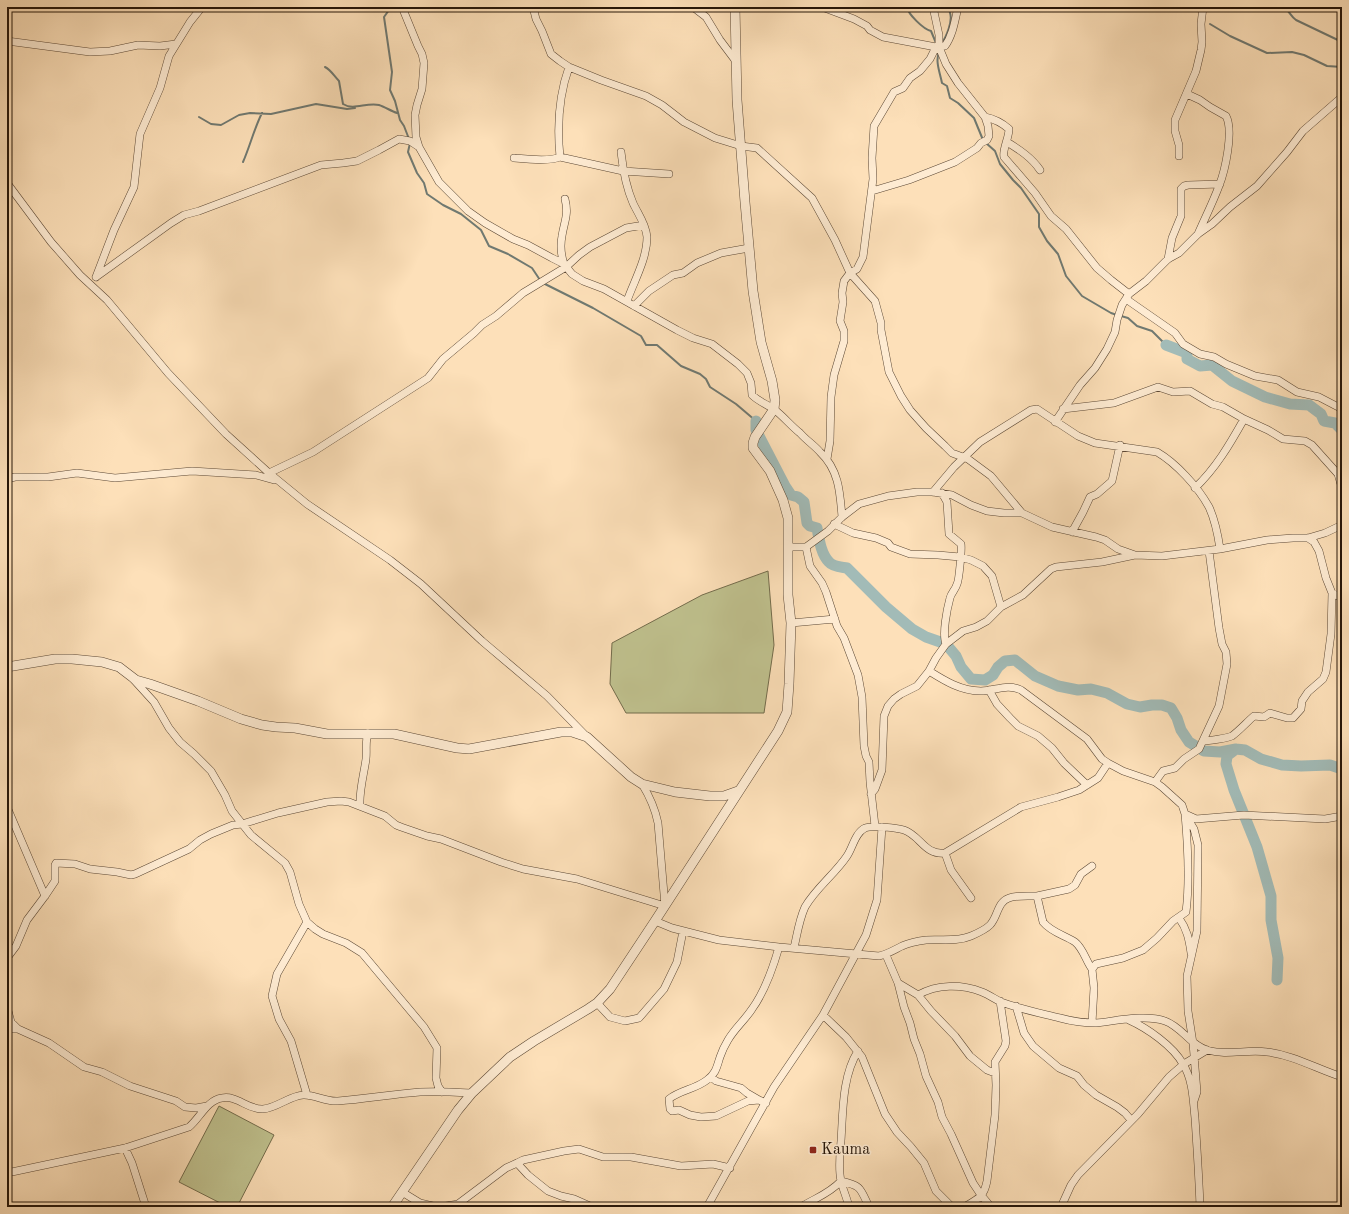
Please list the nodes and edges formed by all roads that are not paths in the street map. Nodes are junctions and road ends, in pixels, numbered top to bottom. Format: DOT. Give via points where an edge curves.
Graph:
graph roads {
  1 [pos="202,7"];
  2 [pos="402,7"];
  3 [pos="533,7"];
  4 [pos="694,7"];
  5 [pos="735,7"];
  6 [pos="822,7"];
  7 [pos="933,7"];
  8 [pos="958,7"];
  9 [pos="1203,7"];
  10 [pos="7,41"];
  11 [pos="176,44"];
  12 [pos="938,47"];
  13 [pos="735,60"];
  14 [pos="569,67"];
  15 [pos="1187,94"];
  16 [pos="1342,97"];
  17 [pos="985,118"];
  18 [pos="1007,142"];
  19 [pos="741,146"];
  20 [pos="419,147"];
  21 [pos="621,152"];
  22 [pos="1179,156"];
  23 [pos="560,157"];
  24 [pos="514,158"];
  25 [pos="1040,170"];
  26 [pos="623,171"];
  27 [pos="669,174"];
  28 [pos="7,183"];
  29 [pos="1220,184"];
  30 [pos="872,191"];
  31 [pos="565,199"];
  32 [pos="644,225"];
  33 [pos="1198,234"];
  34 [pos="749,248"];
  35 [pos="1168,259"];
  36 [pos="565,266"];
  37 [pos="850,273"];
  38 [pos="96,277"];
  39 [pos="93,286"];
  40 [pos="1128,296"];
  41 [pos="627,301"];
  42 [pos="634,306"];
  43 [pos="774,409"];
  44 [pos="1062,409"];
  45 [pos="1342,409"];
  46 [pos="1244,419"];
  47 [pos="1055,422"];
  48 [pos="1120,445"];
  49 [pos="963,457"];
  50 [pos="827,459"];
  51 [pos="269,473"];
  52 [pos="7,479"];
  53 [pos="283,484"];
  54 [pos="1195,488"];
  55 [pos="1342,488"];
  56 [pos="933,492"];
  57 [pos="942,493"];
  58 [pos="1022,513"];
  59 [pos="842,517"];
  60 [pos="834,524"];
  61 [pos="1342,525"];
  62 [pos="1072,532"];
  63 [pos="1308,538"];
  64 [pos="806,546"];
  65 [pos="788,547"];
  66 [pos="1220,549"];
  67 [pos="1209,550"];
  68 [pos="1135,555"];
  69 [pos="960,558"];
  70 [pos="1332,593"];
  71 [pos="1342,598"];
  72 [pos="1001,607"];
  73 [pos="835,619"];
  74 [pos="791,623"];
  75 [pos="946,644"];
  76 [pos="7,667"];
  77 [pos="929,671"];
  78 [pos="131,677"];
  79 [pos="989,690"];
  80 [pos="368,733"];
  81 [pos="587,737"];
  82 [pos="1203,741"];
  83 [pos="1108,763"];
  84 [pos="1155,782"];
  85 [pos="642,784"];
  86 [pos="1087,785"];
  87 [pos="738,792"];
  88 [pos="871,794"];
  89 [pos="360,806"];
  90 [pos="7,807"];
  91 [pos="1185,814"];
  92 [pos="1342,816"];
  93 [pos="242,824"];
  94 [pos="879,827"];
  95 [pos="945,854"];
  96 [pos="1092,866"];
  97 [pos="45,896"];
  98 [pos="1037,896"];
  99 [pos="971,898"];
  100 [pos="665,906"];
  101 [pos="1179,918"];
  102 [pos="656,921"];
  103 [pos="307,922"];
  104 [pos="683,931"];
  105 [pos="779,947"];
  106 [pos="794,948"];
  107 [pos="857,954"];
  108 [pos="886,955"];
  109 [pos="1191,955"];
  110 [pos="7,958"];
  111 [pos="1092,969"];
  112 [pos="898,983"];
  113 [pos="918,995"];
  114 [pos="1000,1001"];
  115 [pos="597,1003"];
  116 [pos="1016,1006"];
  117 [pos="7,1007"];
  118 [pos="823,1015"];
  119 [pos="1127,1020"];
  120 [pos="7,1023"];
  121 [pos="1092,1023"];
  122 [pos="7,1029"];
  123 [pos="18,1029"];
  124 [pos="1193,1043"];
  125 [pos="1207,1050"];
  126 [pos="858,1051"];
  127 [pos="1194,1058"];
  128 [pos="1184,1064"];
  129 [pos="995,1073"];
  130 [pos="711,1077"];
  131 [pos="1341,1078"];
  132 [pos="442,1092"];
  133 [pos="472,1093"];
  134 [pos="307,1095"];
  135 [pos="763,1101"];
  136 [pos="1194,1101"];
  137 [pos="207,1106"];
  138 [pos="1131,1120"];
  139 [pos="126,1148"];
  140 [pos="517,1163"];
  141 [pos="730,1168"];
  142 [pos="7,1173"];
  143 [pos="841,1181"];
  144 [pos="402,1192"];
  145 [pos="981,1195"];
  146 [pos="146,1207"];
  147 [pos="392,1207"];
  148 [pos="437,1207"];
  149 [pos="440,1207"];
  150 [pos="592,1207"];
  151 [pos="707,1207"];
  152 [pos="801,1207"];
  153 [pos="850,1207"];
  154 [pos="869,1207"];
  155 [pos="952,1207"];
  156 [pos="964,1207"];
  157 [pos="991,1207"];
  158 [pos="1061,1207"];
  159 [pos="1200,1207"];
  1 -- 11 [label="street"];
  2 -- 20 [label="street" via="424,63 416,115 416,137"];
  3 -- 14 [label="street" via="551,54"];
  4 -- 13 [label="street" via="706,17"];
  5 -- 13 [label="street"];
  6 -- 12 [label="street" via="854,19 883,37"];
  7 -- 12 [label="street" via="939,35"];
  8 -- 12 [label="street" via="949,39 945,46"];
  9 -- 15 [label="street" via="1202,50"];
  10 -- 11 [label="street" via="90,52 138,45"];
  11 -- 38 [label="street" via="169,56 160,88 140,134 134,187"];
  12 -- 17 [label="street" via="958,83"];
  12 -- 30 [label="street" via="920,71 910,78 903,88 894,92 875,124"];
  13 -- 19 [label="street"];
  14 -- 19 [label="street" via="646,96 707,135"];
  14 -- 23 [label="street" via="561,97"];
  15 -- 22 [label="street" via="1174,125"];
  15 -- 29 [label="street" via="1226,116 1229,121 1229,145"];
  16 -- 33 [label="street" via="1302,131 1257,186"];
  17 -- 18 [label="street" via="995,119 1009,129"];
  17 -- 30 [label="street" via="989,136 978,148 955,162"];
  18 -- 25 [label="street" via="1024,153"];
  18 -- 40 [label="street" via="1004,157 1091,261"];
  19 -- 34 [label="street"];
  19 -- 37 [label="street" via="761,151 815,202"];
  20 -- 36 [label="street" via="439,182 468,211 513,239 528,244"];
  20 -- 38 [label="street" via="410,141 399,139 357,161 321,165 184,215"];
  21 -- 26 [label="street"];
  23 -- 24 [label="street"];
  23 -- 26 [label="street"];
  26 -- 27 [label="street"];
  26 -- 32 [label="street" via="633,203"];
  28 -- 39 [label="street" via="52,242 80,275"];
  29 -- 33 [label="street"];
  29 -- 35 [label="street" via="1188,185 1181,188 1181,216 1172,238"];
  30 -- 37 [label="street" via="863,257 857,269"];
  31 -- 36 [label="street" via="567,218 561,237 561,247"];
  32 -- 36 [label="street" via="626,228 604,239"];
  32 -- 41 [label="street" via="647,238 645,254"];
  33 -- 35 [label="street" via="1179,253"];
  34 -- 42 [label="street" via="721,253 697,263 649,291"];
  34 -- 43 [label="street" via="757,319 774,391"];
  35 -- 40 [label="street"];
  36 -- 41 [label="street" via="583,281"];
  36 -- 51 [label="street" via="523,293 482,325 443,359 428,378 309,454"];
  37 -- 49 [label="street" via="875,301 889,372 901,396 917,419 944,446 952,453"];
  37 -- 50 [label="street" via="844,281 842,293 840,320 844,340 834,375"];
  38 -- 39 [label="street"];
  39 -- 51 [label="street" via="126,321 168,373 226,434"];
  40 -- 44 [label="street" via="1119,312 1115,332 1096,368"];
  40 -- 45 [label="street" via="1174,333 1183,344 1200,354 1214,357 1255,376 1278,380 1297,392 1319,397"];
  41 -- 42 [label="street"];
  42 -- 43 [label="street" via="677,330 712,344 746,373 755,399"];
  43 -- 50 [label="street"];
  43 -- 65 [label="street" via="758,433 753,448 770,471 786,508"];
  44 -- 46 [label="street" via="1114,403 1158,387 1173,392 1190,391"];
  44 -- 47 [label="street"];
  46 -- 54 [label="street" via="1220,460"];
  46 -- 55 [label="street" via="1283,439 1305,441 1312,445 1338,474"];
  47 -- 48 [label="street" via="1095,443"];
  47 -- 49 [label="street" via="1037,409 1031,410 980,442"];
  48 -- 54 [label="street" via="1165,456"];
  48 -- 62 [label="street" via="1112,481 1097,494 1090,496"];
  49 -- 56 [label="street"];
  49 -- 58 [label="street" via="992,476"];
  50 -- 59 [label="street" via="835,472"];
  51 -- 53 [label="street"];
  52 -- 53 [label="street" via="77,473 115,478 192,471 263,476"];
  53 -- 81 [label="street" via="307,504 421,584 482,641 547,696"];
  54 -- 66 [label="street" via="1209,507"];
  56 -- 57 [label="street"];
  56 -- 59 [label="street" via="904,492 869,501 859,504"];
  57 -- 58 [label="street" via="986,511"];
  57 -- 69 [label="street" via="947,502 949,534 962,544"];
  58 -- 62 [label="street" via="1052,527"];
  59 -- 60 [label="street"];
  60 -- 64 [label="street"];
  60 -- 69 [label="street" via="853,533 876,538 910,554"];
  61 -- 63 [label="street"];
  62 -- 68 [label="street" via="1105,540 1118,549"];
  63 -- 66 [label="street" via="1267,540"];
  63 -- 70 [label="street" via="1319,551"];
  64 -- 65 [label="street"];
  64 -- 73 [label="street" via="810,566 822,582"];
  65 -- 74 [label="street"];
  66 -- 67 [label="street"];
  67 -- 68 [label="street" via="1162,556"];
  67 -- 82 [label="street" via="1219,628 1227,664 1219,706"];
  68 -- 72 [label="street" via="1056,567 1023,595"];
  69 -- 72 [label="street" via="972,560 983,566 992,576"];
  69 -- 75 [label="street" via="958,584 950,597 943,637"];
  70 -- 71 [label="street"];
  70 -- 82 [label="street" via="1331,634 1326,672 1323,679 1308,692 1302,701 1301,709 1293,718 1270,713 1264,717 1254,716 1230,737"];
  72 -- 75 [label="street" via="987,621 963,631"];
  73 -- 74 [label="street"];
  73 -- 88 [label="street" via="858,675"];
  74 -- 87 [label="street" via="790,684 785,716"];
  75 -- 77 [label="street"];
  76 -- 78 [label="street" via="55,659 82,659 115,665"];
  77 -- 79 [label="street" via="956,686"];
  77 -- 88 [label="street" via="917,686 901,694 888,706 884,716 882,770"];
  78 -- 80 [label="street" via="262,725 327,734"];
  78 -- 93 [label="street" via="154,702 180,742 211,771 232,811"];
  79 -- 83 [label="street" via="1006,687 1021,690 1087,739"];
  79 -- 86 [label="street" via="997,704 1018,726 1038,736"];
  80 -- 81 [label="street" via="394,734 469,750 561,732 572,732"];
  80 -- 89 [label="street"];
  81 -- 85 [label="street"];
  82 -- 84 [label="street" via="1200,749 1174,768 1163,771"];
  83 -- 84 [label="street"];
  83 -- 86 [label="street" via="1098,778"];
  84 -- 91 [label="street" via="1182,805"];
  85 -- 87 [label="street" via="675,792 710,796"];
  85 -- 100 [label="street" via="656,810"];
  86 -- 95 [label="street" via="1058,798 1021,807"];
  87 -- 100 [label="street"];
  88 -- 94 [label="street"];
  89 -- 93 [label="street" via="334,801"];
  89 -- 100 [label="street" via="385,816 401,827 501,862 523,869 577,879"];
  90 -- 97 [label="street"];
  91 -- 92 [label="street" via="1196,819 1244,815 1325,819"];
  91 -- 101 [label="street" via="1188,896 1186,912"];
  91 -- 109 [label="street" via="1194,829 1198,845 1197,931 1196,944"];
  93 -- 97 [label="street" via="211,834 189,849 131,875 90,869 75,864 56,863 55,881"];
  93 -- 103 [label="street" via="288,867"];
  94 -- 95 [label="street" via="904,830 930,851"];
  94 -- 106 [label="street" via="866,828 859,834 848,855 810,899 804,909"];
  94 -- 107 [label="street" via="881,831 877,900"];
  95 -- 99 [label="street" via="951,870"];
  96 -- 98 [label="street" via="1081,874 1069,890"];
  97 -- 110 [label="street" via="27,920 16,946"];
  98 -- 108 [label="street" via="1009,898 1002,902 990,925 969,937 925,940 904,945"];
  98 -- 111 [label="street" via="1043,922 1054,932 1078,945"];
  100 -- 102 [label="street"];
  101 -- 109 [label="street" via="1189,935"];
  101 -- 111 [label="street" via="1143,950 1096,964"];
  102 -- 104 [label="street"];
  102 -- 115 [label="street" via="610,989"];
  103 -- 132 [label="street" via="314,929 362,953 424,1027 437,1048 436,1078"];
  103 -- 134 [label="street" via="277,974 272,996 279,1019 291,1042"];
  104 -- 105 [label="street" via="720,940"];
  104 -- 115 [label="street" via="677,962 664,989 639,1018 625,1021 610,1016"];
  105 -- 106 [label="street"];
  105 -- 130 [label="street" via="761,995 753,1009 734,1029"];
  106 -- 107 [label="street"];
  107 -- 108 [label="street"];
  107 -- 118 [label="street"];
  108 -- 112 [label="street"];
  109 -- 124 [label="street" via="1187,976 1188,1011"];
  111 -- 121 [label="street"];
  112 -- 113 [label="street"];
  112 -- 145 [label="street" via="926,1076 942,1117 972,1183"];
  113 -- 114 [label="street" via="939,987 959,987 983,993"];
  113 -- 129 [label="street" via="970,1056"];
  114 -- 116 [label="street"];
  114 -- 129 [label="street" via="1006,1040 995,1062"];
  115 -- 133 [label="street" via="510,1057"];
  116 -- 121 [label="street"];
  116 -- 138 [label="street" via="1024,1033 1033,1046 1059,1068 1077,1076 1096,1095 1117,1106"];
  117 -- 123 [label="street" via="11,1022"];
  118 -- 126 [label="street"];
  118 -- 135 [label="street"];
  119 -- 121 [label="street"];
  119 -- 124 [label="street" via="1165,1021 1176,1027"];
  119 -- 128 [label="street" via="1155,1036 1177,1054"];
  120 -- 123 [label="street"];
  122 -- 123 [label="street"];
  123 -- 137 [label="street" via="49,1043 84,1067 102,1072 130,1086 185,1107"];
  124 -- 125 [label="street"];
  124 -- 127 [label="street"];
  125 -- 127 [label="street"];
  125 -- 131 [label="street" via="1220,1053 1269,1052"];
  126 -- 143 [label="street" via="850,1065 846,1088"];
  126 -- 155 [label="street" via="885,1114 924,1163 936,1191"];
  127 -- 128 [label="street"];
  127 -- 136 [label="street" via="1197,1092"];
  128 -- 136 [label="street"];
  128 -- 138 [label="street" via="1156,1090"];
  129 -- 145 [label="street" via="995,1122 985,1192"];
  130 -- 135 [label="street" via="716,1081 741,1088"];
  130 -- 135 [label="street" via="694,1089 674,1096 669,1100 670,1109 701,1117 716,1116 748,1101"];
  132 -- 133 [label="street"];
  132 -- 134 [label="street" via="338,1101"];
  133 -- 144 [label="street"];
  134 -- 137 [label="street" via="300,1095 263,1109 256,1109 230,1097"];
  135 -- 141 [label="street"];
  136 -- 159 [label="street"];
  137 -- 139 [label="street" via="189,1127"];
  138 -- 158 [label="street" via="1078,1175"];
  139 -- 142 [label="street"];
  139 -- 146 [label="street"];
  140 -- 141 [label="street" via="579,1149 603,1157 631,1157 682,1166 713,1164"];
  140 -- 149 [label="street" via="506,1168 458,1204"];
  140 -- 150 [label="street" via="548,1191 574,1198"];
  141 -- 151 [label="street"];
  143 -- 152 [label="street" via="834,1189"];
  143 -- 153 [label="street"];
  143 -- 154 [label="street" via="858,1186"];
  144 -- 147 [label="street"];
  144 -- 148 [label="street" via="420,1203"];
  145 -- 156 [label="street"];
  145 -- 157 [label="street"];
}
